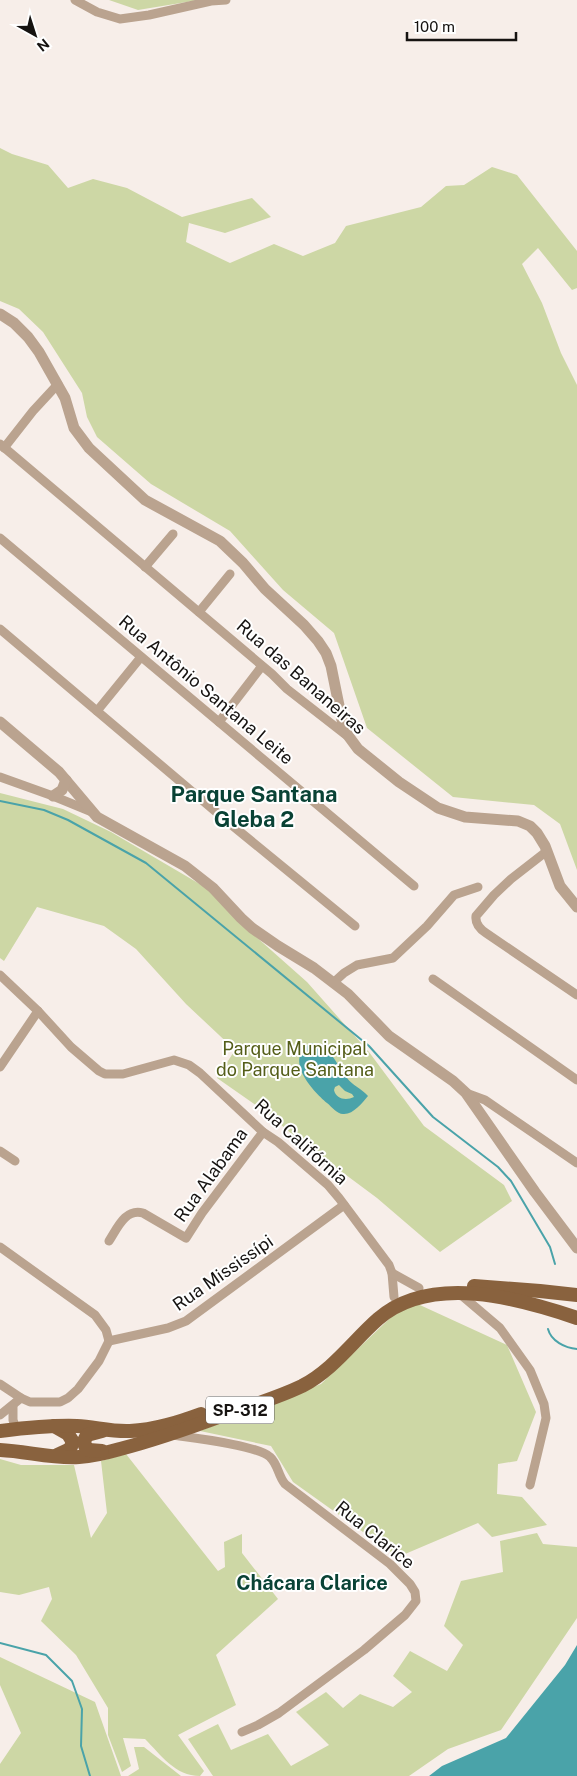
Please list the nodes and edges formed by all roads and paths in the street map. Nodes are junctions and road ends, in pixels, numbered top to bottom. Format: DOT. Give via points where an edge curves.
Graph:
graph roads {
  1 [pos="75,0"];
  2 [pos="226,0"];
  3 [pos="0,314"];
  4 [pos="58,384"];
  5 [pos="2,446"];
  6 [pos="173,534"];
  7 [pos="0,538"];
  8 [pos="145,567"];
  9 [pos="230,574"];
  10 [pos="199,612"];
  11 [pos="0,629"];
  12 [pos="141,657"];
  13 [pos="262,666"];
  14 [pos="97,710"];
  15 [pos="0,722"];
  16 [pos="219,722"];
  17 [pos="348,737"];
  18 [pos="0,777"];
  19 [pos="66,780"];
  20 [pos="53,796"];
  21 [pos="92,812"];
  22 [pos="547,851"];
  23 [pos="414,886"];
  24 [pos="478,887"];
  25 [pos="577,907"];
  26 [pos="355,926"];
  27 [pos="0,974"];
  28 [pos="433,979"];
  29 [pos="333,982"];
  30 [pos="577,995"];
  31 [pos="38,1010"];
  32 [pos="0,1067"];
  33 [pos="577,1080"];
  34 [pos="466,1093"];
  35 [pos="485,1100"];
  36 [pos="480,1114"];
  37 [pos="263,1132"];
  38 [pos="0,1151"];
  39 [pos="15,1161"];
  40 [pos="577,1163"];
  41 [pos="344,1205"];
  42 [pos="109,1241"];
  43 [pos="0,1247"];
  44 [pos="577,1248"];
  45 [pos="392,1273"];
  46 [pos="419,1288"];
  47 [pos="460,1294"];
  48 [pos="577,1295"];
  49 [pos="394,1297"];
  50 [pos="577,1318"];
  51 [pos="109,1341"];
  52 [pos="0,1384"];
  53 [pos="22,1398"];
  54 [pos="12,1407"];
  55 [pos="0,1415"];
  56 [pos="54,1426"];
  57 [pos="16,1429"];
  58 [pos="108,1430"];
  59 [pos="0,1431"];
  60 [pos="171,1435"];
  61 [pos="0,1450"];
  62 [pos="112,1451"];
  63 [pos="54,1456"];
  64 [pos="530,1485"];
  65 [pos="242,1732"];
  1 -- 2 [label="street" via="97,12 120,18"];
  3 -- 4 [label="street" via="28,337"];
  4 -- 5 [label="street"];
  4 -- 17 [label="street" via="74,428 98,458 145,500 220,541 318,641 331,666"];
  5 -- 8 [label="street, Rua das Bananeiras"];
  6 -- 8 [label="street"];
  7 -- 12 [label="street, Rua Antônio Santana Leite"];
  8 -- 10 [label="street, Rua das Bananeiras"];
  9 -- 10 [label="street"];
  10 -- 13 [label="street, Rua das Bananeiras"];
  11 -- 14 [label="street"];
  12 -- 14 [label="street"];
  12 -- 16 [label="street, Rua Antônio Santana Leite"];
  13 -- 16 [label="street"];
  13 -- 17 [label="street, Rua das Bananeiras"];
  14 -- 26 [label="street"];
  15 -- 19 [label="street"];
  16 -- 23 [label="street, Rua Antônio Santana Leite"];
  17 -- 22 [label="street, Rua das Bananeiras" via="366,756 438,808 466,817 524,823 537,833"];
  18 -- 20 [label="street"];
  19 -- 20 [label="street" via="62,790"];
  19 -- 21 [label="street"];
  20 -- 21 [label="street"];
  21 -- 29 [label="street" via="185,866 213,888 252,928"];
  22 -- 25 [label="street, Rua das Bananeiras" via="560,886"];
  22 -- 30 [label="street" via="494,895 476,920 486,933"];
  24 -- 29 [label="street" via="454,895 393,958 357,965"];
  27 -- 31 [label="street, Rua Califórnia"];
  28 -- 33 [label="street"];
  29 -- 34 [label="street" via="389,1036"];
  31 -- 32 [label="street"];
  31 -- 37 [label="street, Rua Califórnia" via="71,1047 99,1071 123,1074 168,1060 184,1063 200,1073"];
  34 -- 35 [label="street"];
  34 -- 36 [label="street"];
  35 -- 36 [label="street"];
  35 -- 40 [label="street"];
  36 -- 44 [label="street"];
  37 -- 41 [label="street, Rua Califórnia" via="328,1185"];
  37 -- 42 [label="street, Rua Alabama" via="186,1238 136,1212 125,1218"];
  38 -- 39 [label="street"];
  41 -- 45 [label="street, Rua Califórnia"];
  41 -- 51 [label="street, Rua Mississípi" via="186,1321"];
  43 -- 51 [label="street" via="95,1315 106,1330"];
  45 -- 46 [label="street, Rua Califórnia"];
  45 -- 49 [label="street, Rua Califórnia"];
  46 -- 48 [label="main road, SP-312" via="470,1286"];
  46 -- 49 [label="main road, SP-312"];
  47 -- 50 [label="main road, SP-312" via="530,1304"];
  47 -- 60 [label="main road, SP-312" via="421,1296 398,1305 329,1368 303,1385"];
  47 -- 64 [label="street" via="500,1328 530,1370 544,1404 546,1418"];
  49 -- 58 [label="main road, SP-312" via="372,1313 322,1362 299,1378 168,1425 138,1431"];
  51 -- 53 [label="street" via="78,1389 68,1398 52,1403 30,1402"];
  52 -- 53 [label="street"];
  53 -- 54 [label="street"];
  54 -- 55 [label="street"];
  54 -- 57 [label="street"];
  56 -- 57 [label="main road, SP-312"];
  56 -- 58 [label="main road, SP-312"];
  56 -- 63 [label="main road" via="68,1434 73,1442 70,1450"];
  57 -- 59 [label="main road, SP-312"];
  58 -- 62 [label="main road" via="87,1435 84,1441 89,1450"];
  60 -- 62 [label="main road, SP-312"];
  60 -- 65 [label="street, Rua Clarice" via="264,1453 273,1461 285,1484 390,1564 410,1584 416,1596 410,1610 364,1650 279,1713"];
  61 -- 63 [label="main road, SP-312"];
  62 -- 63 [label="main road, SP-312" via="78,1457"];
}
